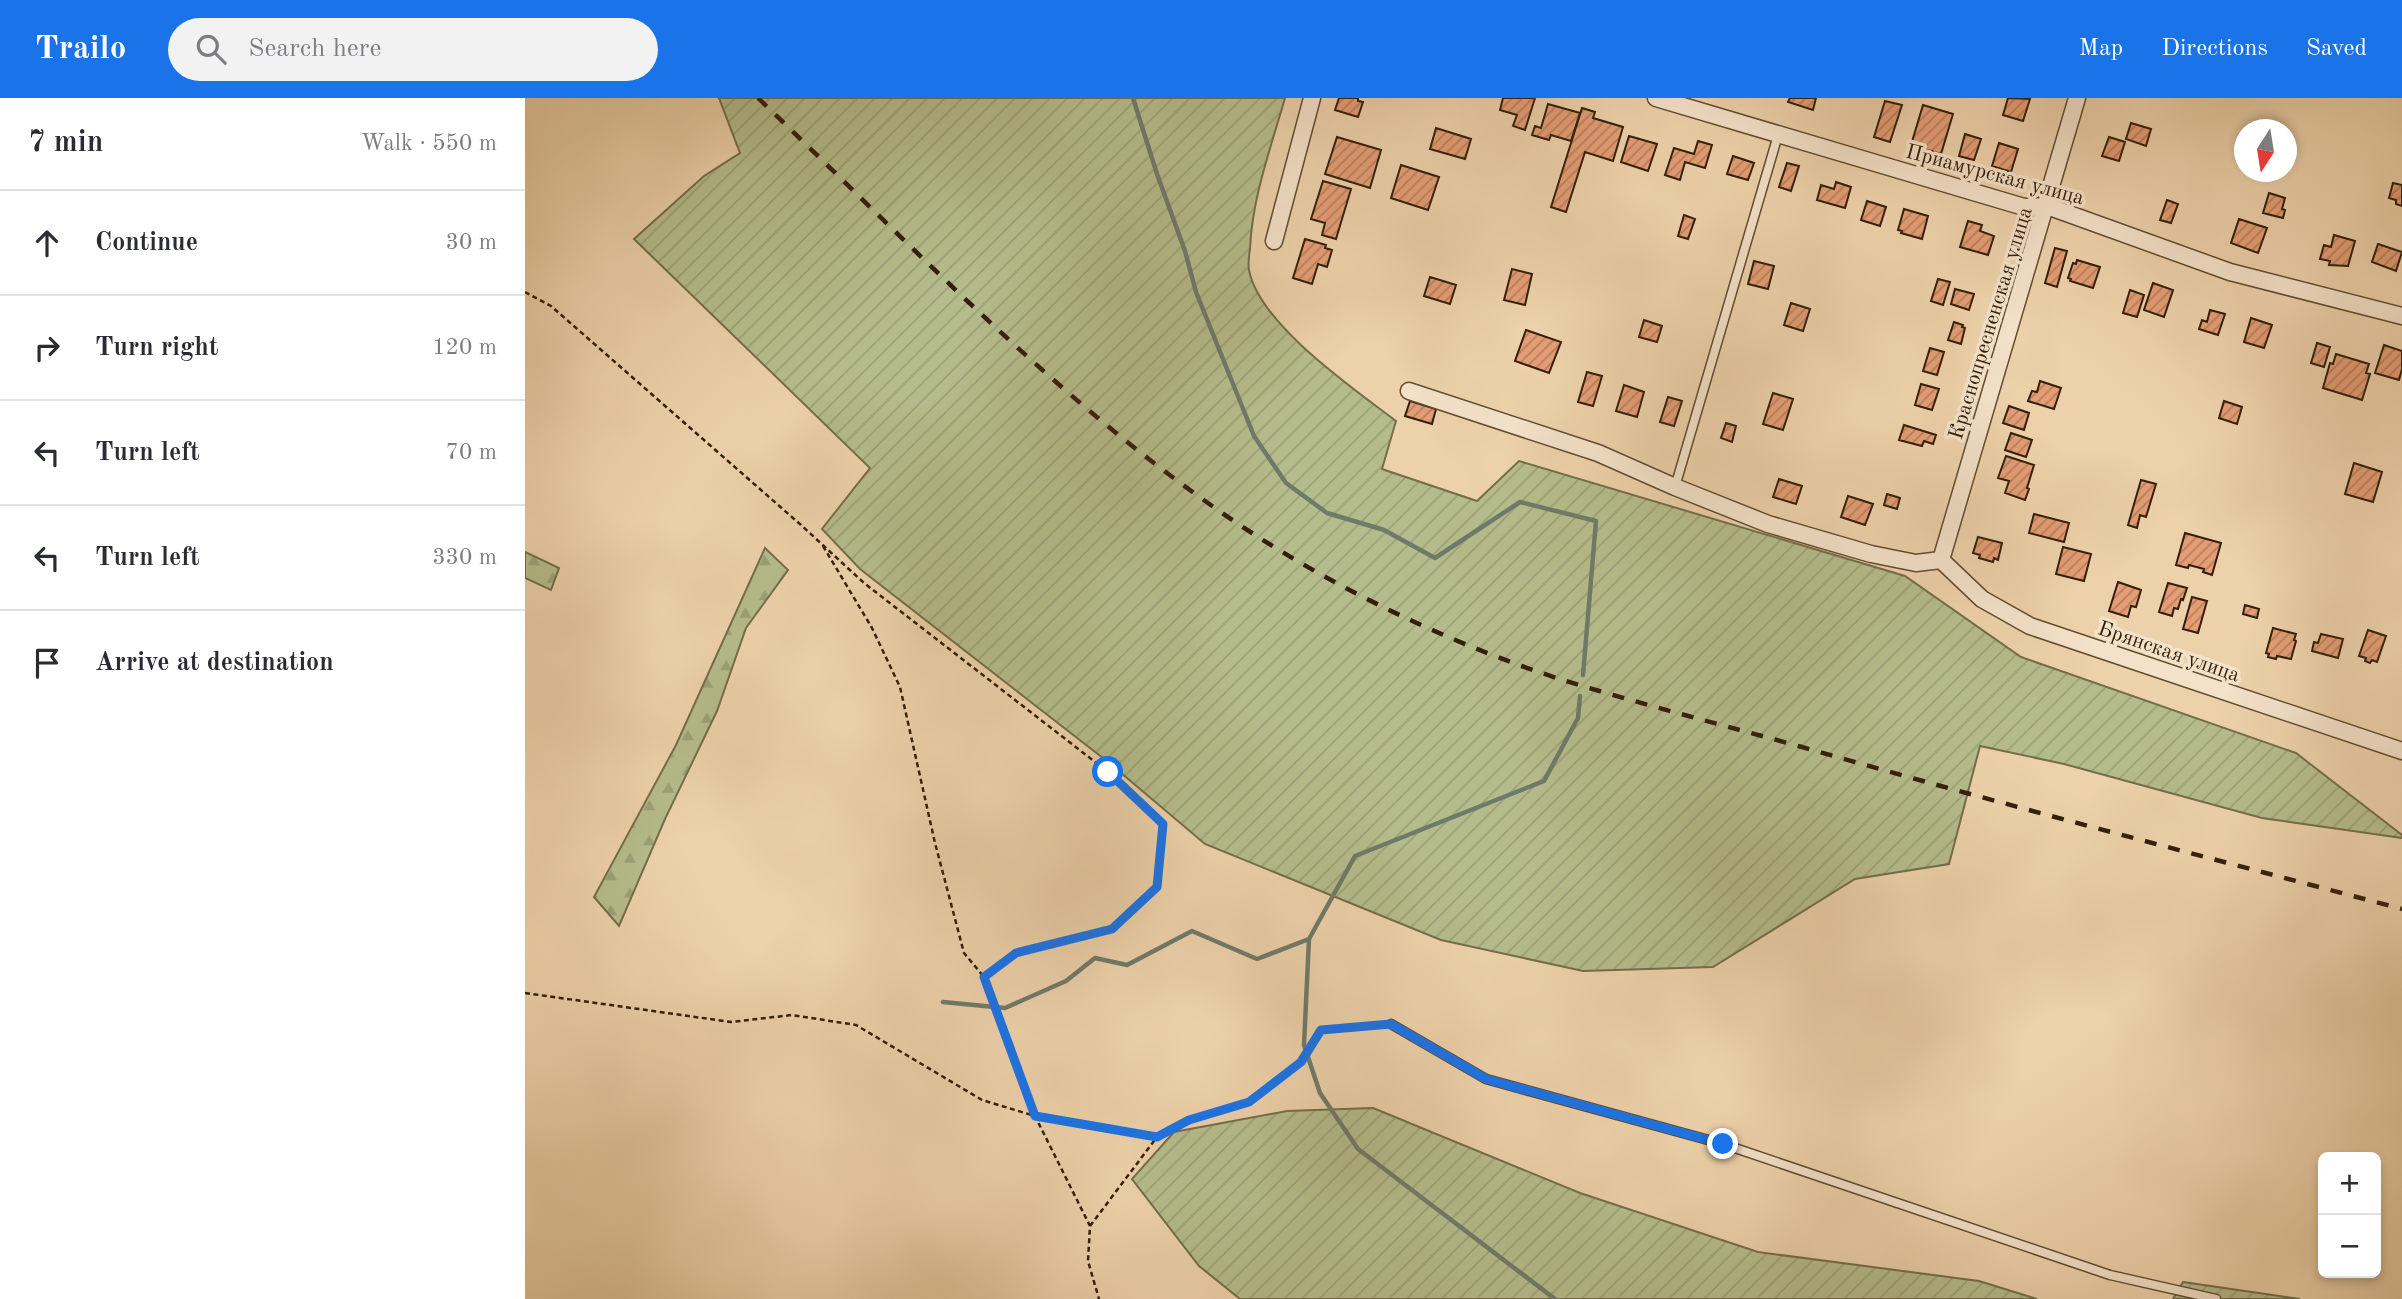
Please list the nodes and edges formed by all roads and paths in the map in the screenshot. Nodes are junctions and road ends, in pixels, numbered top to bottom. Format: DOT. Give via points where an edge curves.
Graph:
graph roads {
  1 [pos="1312,98"];
  2 [pos="1656,98"];
  3 [pos="2077,98"];
  4 [pos="1777,135"];
  5 [pos="2047,206"];
  6 [pos="1274,241"];
  7 [pos="525,292"];
  8 [pos="2402,316"];
  9 [pos="1409,391"];
  10 [pos="1675,487"];
  11 [pos="821,543"];
  12 [pos="1941,560"];
  13 [pos="2402,751"];
  14 [pos="984,977"];
  15 [pos="525,993"];
  16 [pos="1391,1024"];
  17 [pos="1035,1116"];
  18 [pos="1157,1137"];
  19 [pos="1090,1226"];
  20 [pos="1098,1299"];
  21 [pos="2216,1299"];
  1 -- 6 [label="street"];
  2 -- 4 [label="street, Приамурская улица"];
  3 -- 5 [label="street, Краснопресненская улица"];
  4 -- 5 [label="street, Приамурская улица" via="2024,207"];
  4 -- 10 [label="lane"];
  5 -- 8 [label="street, Приамурская улица" via="2231,272"];
  5 -- 12 [label="street, Краснопресненская улица"];
  7 -- 11 [label="path" via="551,306"];
  9 -- 10 [label="street" via="1598,453"];
  10 -- 12 [label="street" via="1768,524 1871,554 1916,563"];
  11 -- 14 [label="path" via="872,628 900,687 964,953"];
  11 -- 14 [label="path" via="864,583 1108,772 1163,824 1157,887 1112,929 1016,953"];
  12 -- 13 [label="street, Брянская улица" via="1982,599 2030,626"];
  14 -- 17 [label="path"];
  15 -- 17 [label="path" via="731,1022 792,1015 856,1025 982,1100"];
  16 -- 18 [label="path" via="1321,1030 1301,1062 1249,1102 1189,1120"];
  16 -- 21 [label="lane" via="1486,1079 1723,1144 2109,1275"];
  17 -- 18 [label="path"];
  17 -- 19 [label="path"];
  18 -- 19 [label="path"];
  19 -- 20 [label="path" via="1088,1261"];
}
